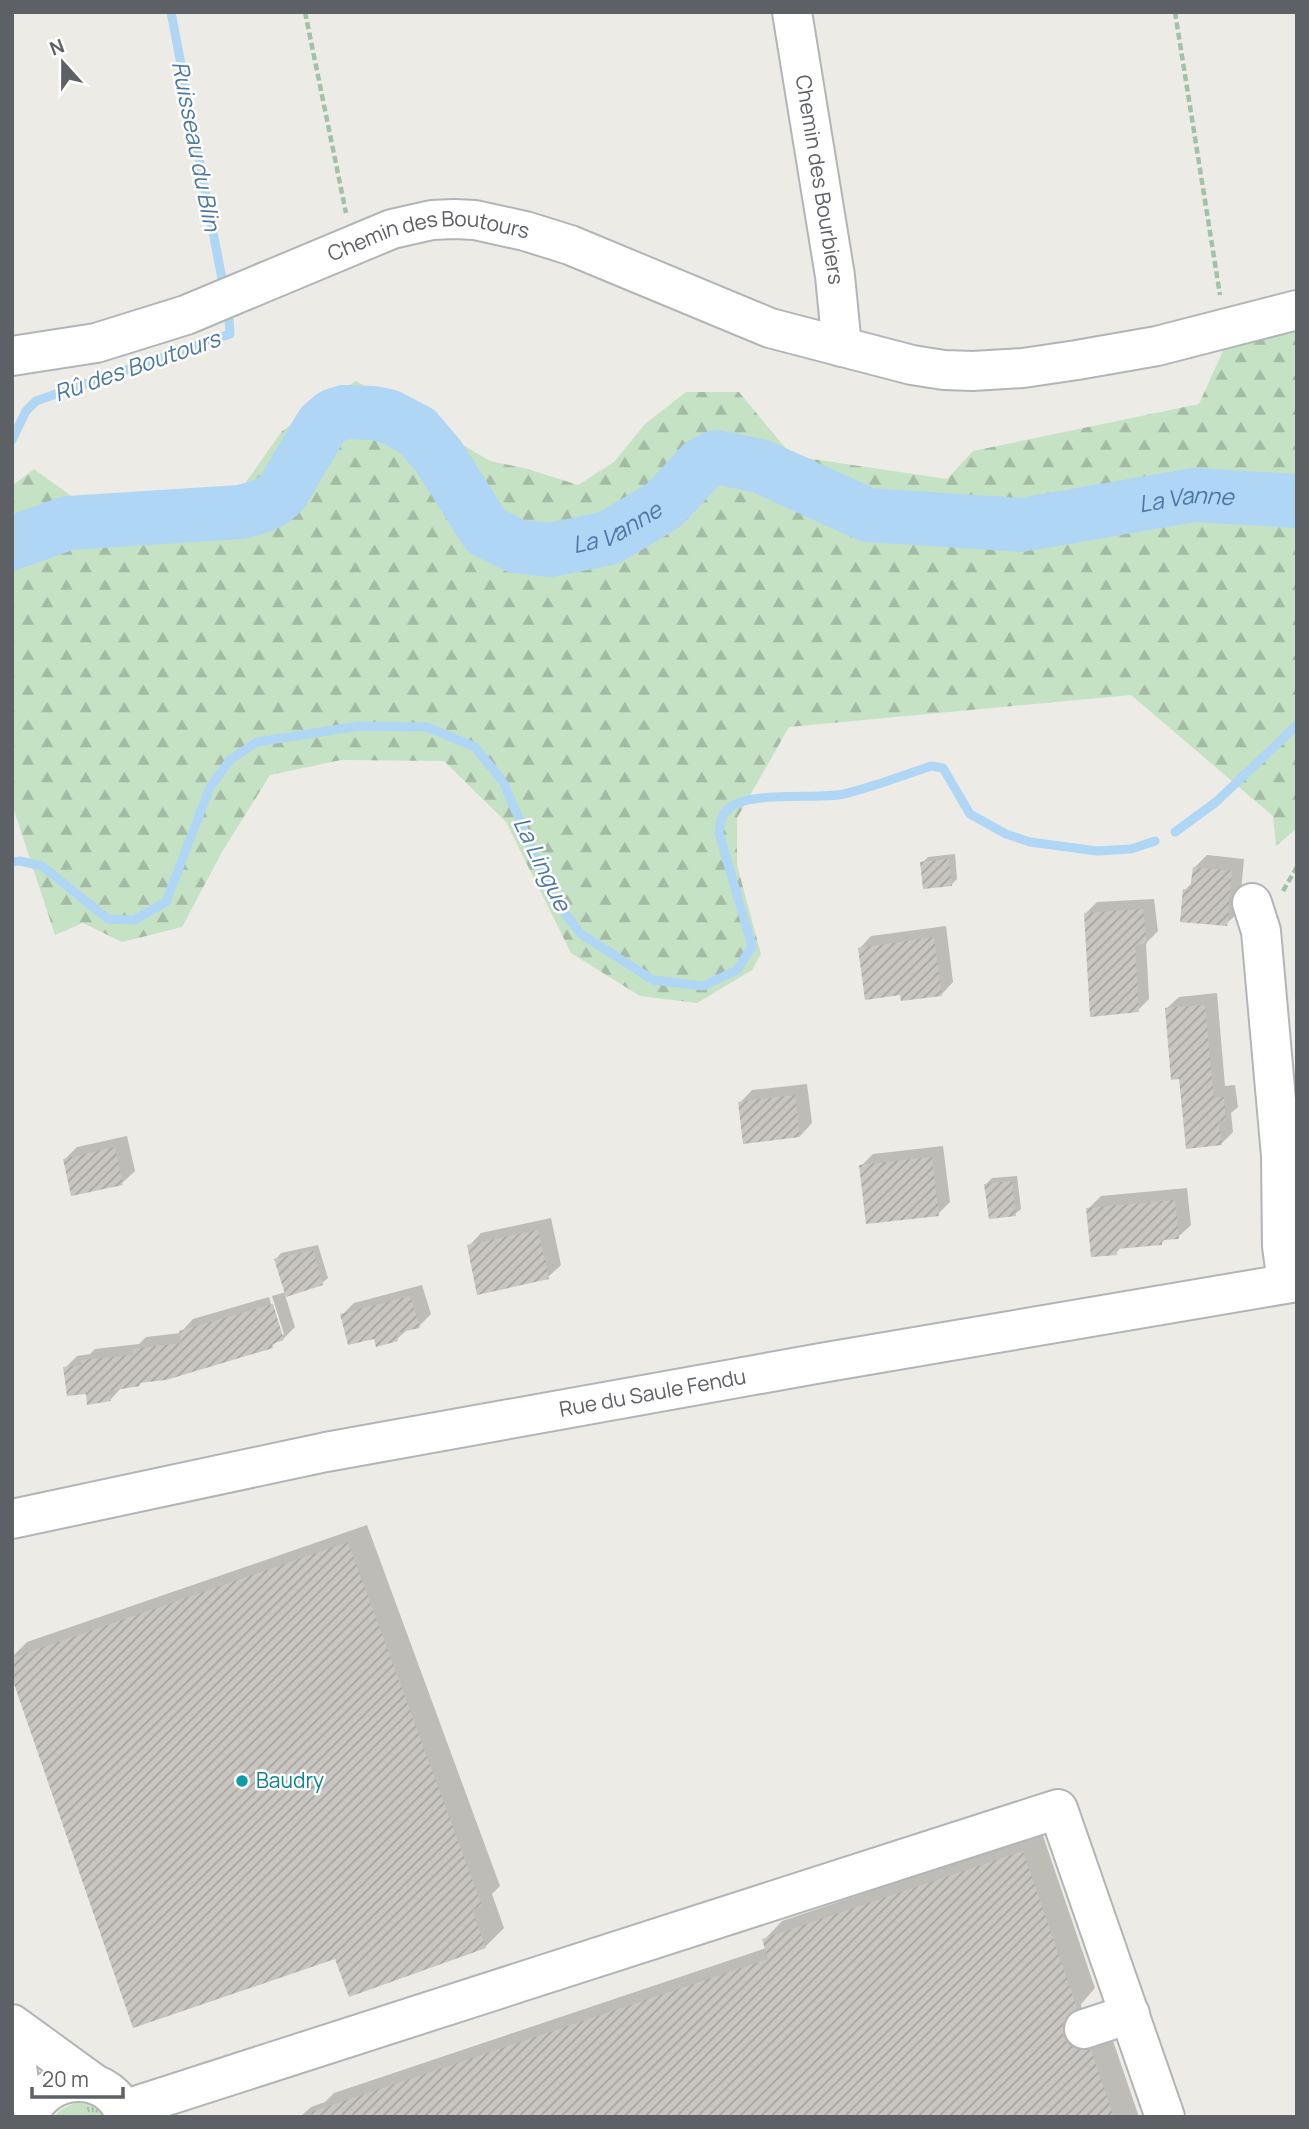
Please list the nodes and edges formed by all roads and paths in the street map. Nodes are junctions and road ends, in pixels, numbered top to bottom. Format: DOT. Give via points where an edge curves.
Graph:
graph roads {
  1 [pos="305,12"];
  2 [pos="792,12"];
  3 [pos="1175,12"];
  4 [pos="352,245"];
  5 [pos="1297,310"];
  6 [pos="1225,328"];
  7 [pos="842,347"];
  8 [pos="12,356"];
  9 [pos="1252,903"];
  10 [pos="1289,1156"];
  11 [pos="1292,1282"];
  12 [pos="12,1519"];
  13 [pos="1130,2014"];
  14 [pos="12,2024"];
  15 [pos="1084,2029"];
  16 [pos="12,2031"];
  17 [pos="96,2084"];
  18 [pos="124,2113"];
  19 [pos="27,2117"];
  20 [pos="1165,2117"];
  1 -- 4 [label="path"];
  2 -- 7 [label="street, Chemin des Bourbiers" via="835,276"];
  3 -- 6 [label="path"];
  4 -- 7 [label="street, Chemin des Boutours" via="412,224 475,220 570,245 770,328"];
  4 -- 8 [label="street, Chemin des Boutours" via="186,315 96,343"];
  5 -- 6 [label="street, Chemin des Boutours"];
  6 -- 7 [label="street, Chemin des Boutours" via="1077,360 973,371 912,365"];
  9 -- 10 [label="street" via="1261,931"];
  10 -- 11 [label="street" via="1282,1246"];
  11 -- 12 [label="street, Rue du Saule Fendu" via="340,1450"];
  13 -- 15 [label="street"];
  13 -- 18 [label="street" via="1058,1809"];
  13 -- 20 [label="street"];
  14 -- 17 [label="street"];
  16 -- 19 [label="street"];
  17 -- 18 [label="street"];
  17 -- 19 [label="street" via="66,2082 52,2088 40,2096"];
}
